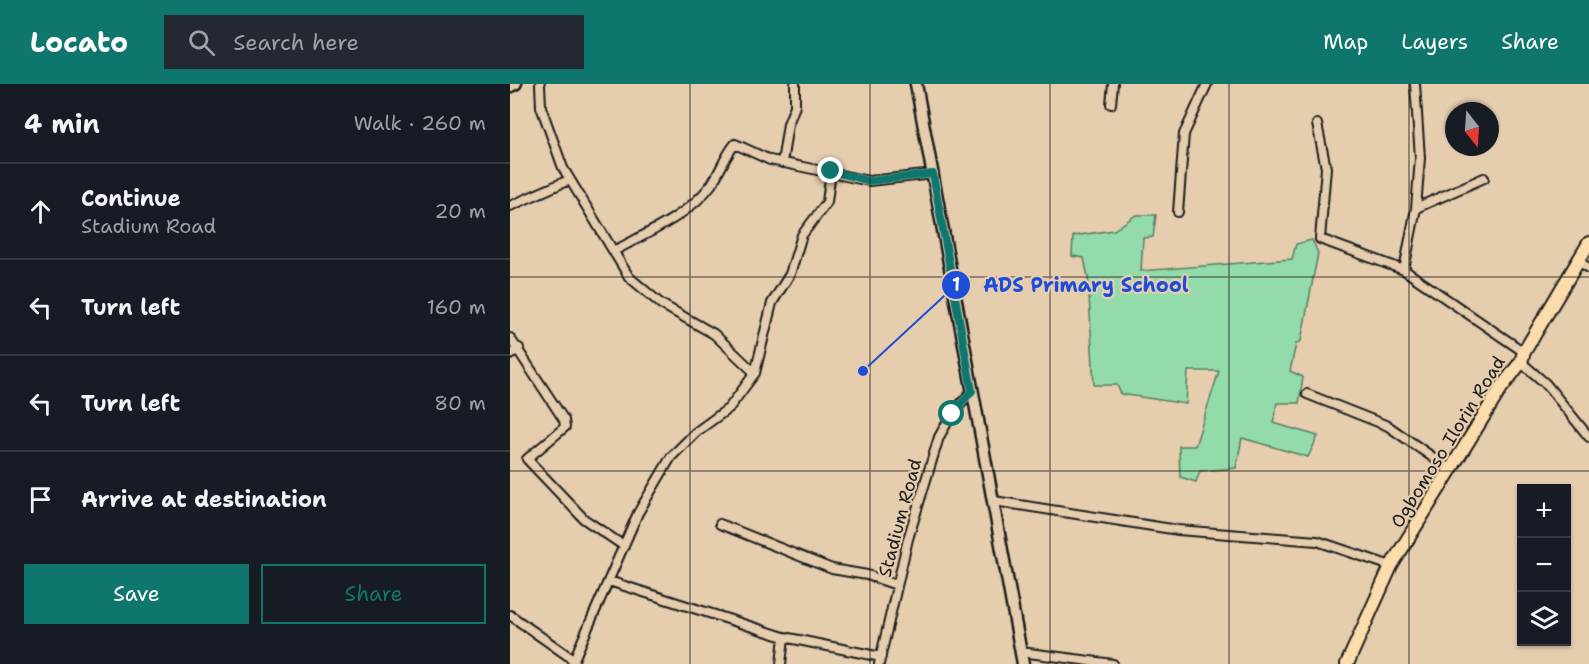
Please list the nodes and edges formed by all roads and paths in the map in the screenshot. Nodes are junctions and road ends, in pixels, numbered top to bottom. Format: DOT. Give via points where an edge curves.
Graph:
graph roads {
  1 [pos="516,84"];
  2 [pos="540,84"];
  3 [pos="795,84"];
  4 [pos="916,84"];
  5 [pos="1113,84"];
  6 [pos="1207,84"];
  7 [pos="1415,84"];
  8 [pos="510,87"];
  9 [pos="1111,104"];
  10 [pos="1317,123"];
  11 [pos="782,163"];
  12 [pos="831,171"];
  13 [pos="933,174"];
  14 [pos="1484,178"];
  15 [pos="569,180"];
  16 [pos="510,206"];
  17 [pos="1416,208"];
  18 [pos="1178,212"];
  19 [pos="1589,243"];
  20 [pos="614,251"];
  21 [pos="1584,265"];
  22 [pos="1404,270"];
  23 [pos="510,338"];
  24 [pos="519,348"];
  25 [pos="510,355"];
  26 [pos="1522,357"];
  27 [pos="754,373"];
  28 [pos="972,391"];
  29 [pos="1307,394"];
  30 [pos="1589,437"];
  31 [pos="1450,470"];
  32 [pos="994,501"];
  33 [pos="720,524"];
  34 [pos="624,546"];
  35 [pos="1391,566"];
  36 [pos="609,581"];
  37 [pos="897,585"];
  38 [pos="510,615"];
  39 [pos="784,637"];
  40 [pos="1022,652"];
  41 [pos="880,661"];
  42 [pos="573,662"];
  43 [pos="781,664"];
  44 [pos="1023,664"];
  45 [pos="1113,664"];
  46 [pos="1347,664"];
  1 -- 8 [label="street"];
  2 -- 15 [label="street" via="543,113"];
  3 -- 11 [label="street" via="795,106"];
  4 -- 13 [label="main road"];
  5 -- 9 [label="street"];
  6 -- 18 [label="street" via="1184,134"];
  7 -- 17 [label="street" via="1420,158"];
  10 -- 22 [label="street" via="1326,168 1320,239"];
  11 -- 12 [label="street"];
  11 -- 20 [label="street" via="735,144 711,185 699,197 673,218"];
  12 -- 13 [label="street" via="869,181"];
  12 -- 27 [label="street" via="827,202 802,235 790,274 772,303"];
  13 -- 28 [label="main road"];
  14 -- 17 [label="street"];
  15 -- 16 [label="street"];
  15 -- 20 [label="street"];
  17 -- 22 [label="street"];
  19 -- 21 [label="highway, Ogbomoso Ilorin Road"];
  20 -- 27 [label="street" via="629,277 645,291 714,334"];
  21 -- 26 [label="highway, Ogbomoso Ilorin Road"];
  22 -- 26 [label="street"];
  23 -- 24 [label="street"];
  24 -- 25 [label="street"];
  24 -- 34 [label="street" via="565,427 527,459 584,519"];
  26 -- 30 [label="street"];
  26 -- 31 [label="highway, Ogbomoso Ilorin Road"];
  27 -- 34 [label="street" via="729,408 671,457"];
  28 -- 32 [label="main road"];
  28 -- 37 [label="street, Stadium Road" via="939,437"];
  29 -- 31 [label="street" via="1388,426"];
  31 -- 35 [label="highway, Ogbomoso Ilorin Road"];
  32 -- 35 [label="street" via="1178,530 1317,541"];
  32 -- 40 [label="main road"];
  33 -- 37 [label="street" via="832,569"];
  34 -- 36 [label="street"];
  35 -- 46 [label="highway, Ogbomoso Ilorin Road"];
  36 -- 39 [label="street"];
  36 -- 42 [label="street"];
  37 -- 41 [label="street, Stadium Road"];
  38 -- 42 [label="street"];
  39 -- 41 [label="street"];
  39 -- 43 [label="street"];
  40 -- 44 [label="main road"];
  40 -- 45 [label="street"];
}
